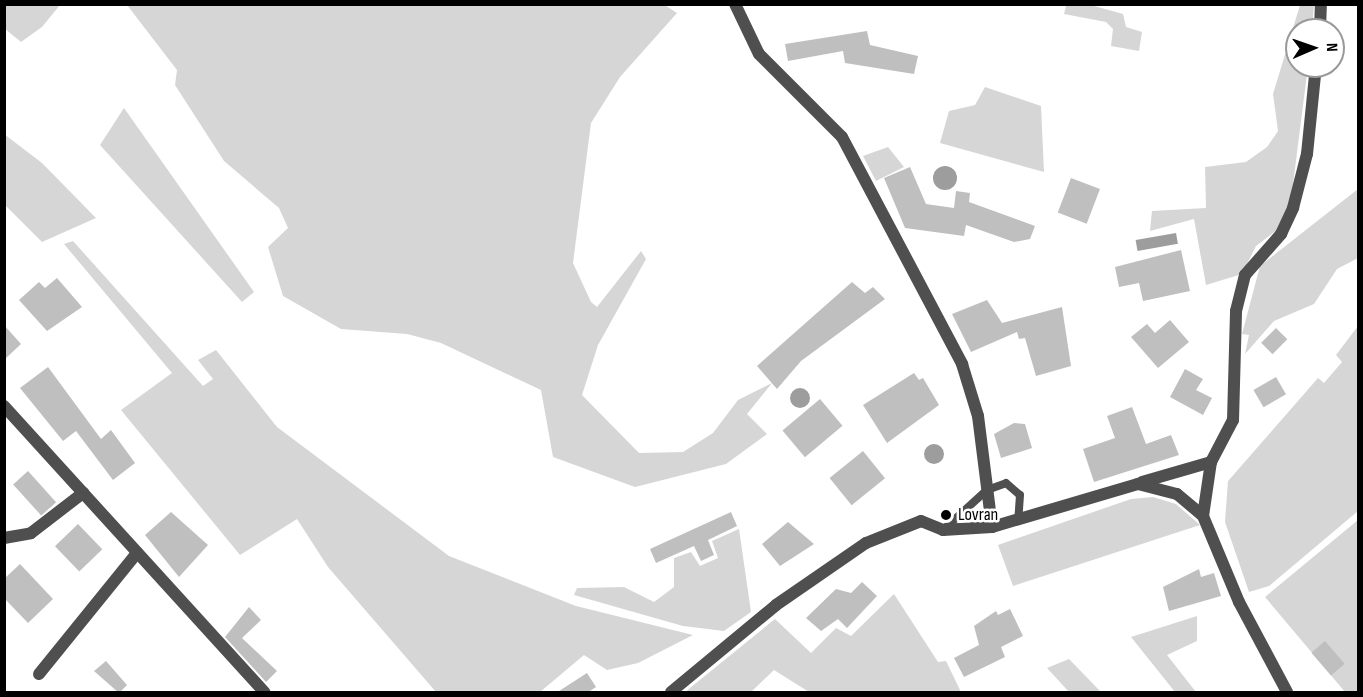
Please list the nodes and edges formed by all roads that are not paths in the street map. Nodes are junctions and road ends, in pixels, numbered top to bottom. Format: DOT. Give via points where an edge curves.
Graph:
graph roads {
  1 [pos="735,4"];
  2 [pos="1315,78"];
  3 [pos="4,406"];
  4 [pos="1211,462"];
  5 [pos="1138,484"];
  6 [pos="987,490"];
  7 [pos="82,493"];
  8 [pos="1203,516"];
  9 [pos="1018,521"];
  10 [pos="992,527"];
  11 [pos="943,530"];
  12 [pos="4,538"];
  13 [pos="137,553"];
  14 [pos="39,674"];
  15 [pos="264,693"];
  16 [pos="671,693"];
  17 [pos="1287,693"];
  1 -- 6 [label="street" via="759,54 842,137 962,364 978,416"];
  2 -- 4 [label="street" via="1307,154 1293,208 1281,234 1245,274 1236,311 1233,420"];
  3 -- 7 [label="street"];
  4 -- 5 [label="street"];
  4 -- 8 [label="street"];
  5 -- 8 [label="street" via="1177,494"];
  5 -- 9 [label="street"];
  6 -- 9 [label="lane" via="1006,483 1017,488"];
  6 -- 10 [label="street"];
  6 -- 11 [label="lane"];
  7 -- 12 [label="street" via="31,533"];
  7 -- 13 [label="street"];
  8 -- 17 [label="street" via="1239,602"];
  9 -- 10 [label="street"];
  10 -- 11 [label="street"];
  11 -- 16 [label="street" via="921,521 866,543 776,605"];
  13 -- 14 [label="street"];
  13 -- 15 [label="street"];
}
